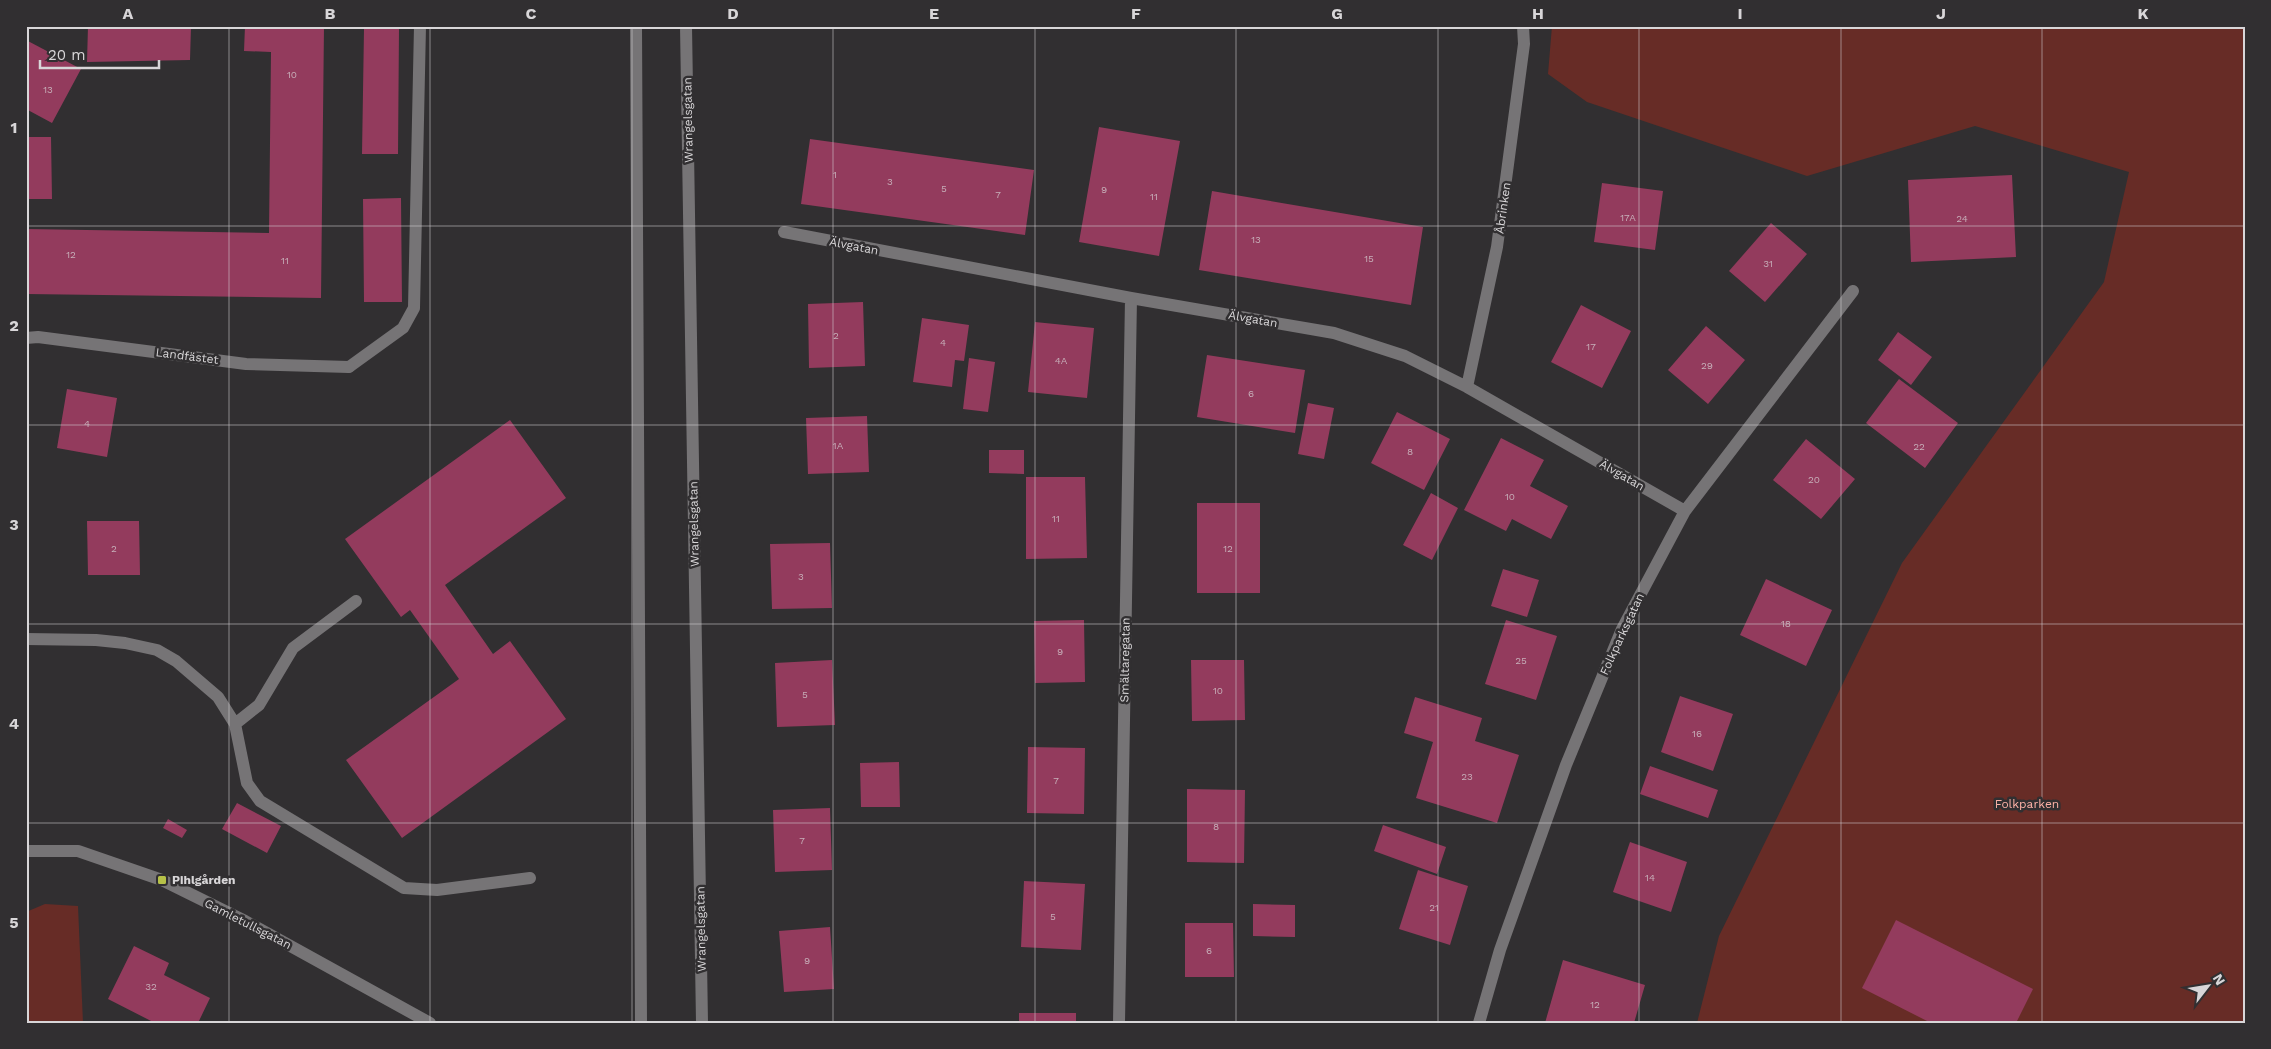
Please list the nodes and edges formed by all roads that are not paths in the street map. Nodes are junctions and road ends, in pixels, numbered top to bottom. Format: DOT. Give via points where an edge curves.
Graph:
graph roads {
  1 [pos="420,26"];
  2 [pos="636,26"];
  3 [pos="686,26"];
  4 [pos="1523,26"];
  5 [pos="784,232"];
  6 [pos="1853,291"];
  7 [pos="1131,298"];
  8 [pos="26,338"];
  9 [pos="1467,387"];
  10 [pos="1685,511"];
  11 [pos="356,601"];
  12 [pos="26,639"];
  13 [pos="235,724"];
  14 [pos="26,851"];
  15 [pos="530,878"];
  16 [pos="430,1023"];
  17 [pos="641,1023"];
  18 [pos="702,1023"];
  19 [pos="1119,1023"];
  20 [pos="1479,1023"];
  1 -- 8 [label="street, Landfästet" via="414,308 403,328 349,367 246,364"];
  2 -- 17 [label="street"];
  3 -- 18 [label="street, Wrangelsgatan"];
  4 -- 9 [label="street, Åbrinken" via="1524,44 1497,247"];
  5 -- 7 [label="street, Älvgatan"];
  6 -- 10 [label="street, Folkparksgatan"];
  7 -- 9 [label="street, Älvgatan" via="1334,333 1405,356"];
  7 -- 19 [label="street, Smältaregatan"];
  9 -- 10 [label="street, Älvgatan"];
  10 -- 20 [label="street, Folkparksgatan" via="1622,629 1566,765 1500,950"];
  11 -- 13 [label="street" via="293,648 259,705"];
  12 -- 13 [label="street" via="96,640 158,650 218,697"];
  13 -- 15 [label="street" via="247,783 260,801 404,888 437,890"];
  14 -- 16 [label="street, Gamletullsgatan" via="78,851 162,880 245,920"];
}
